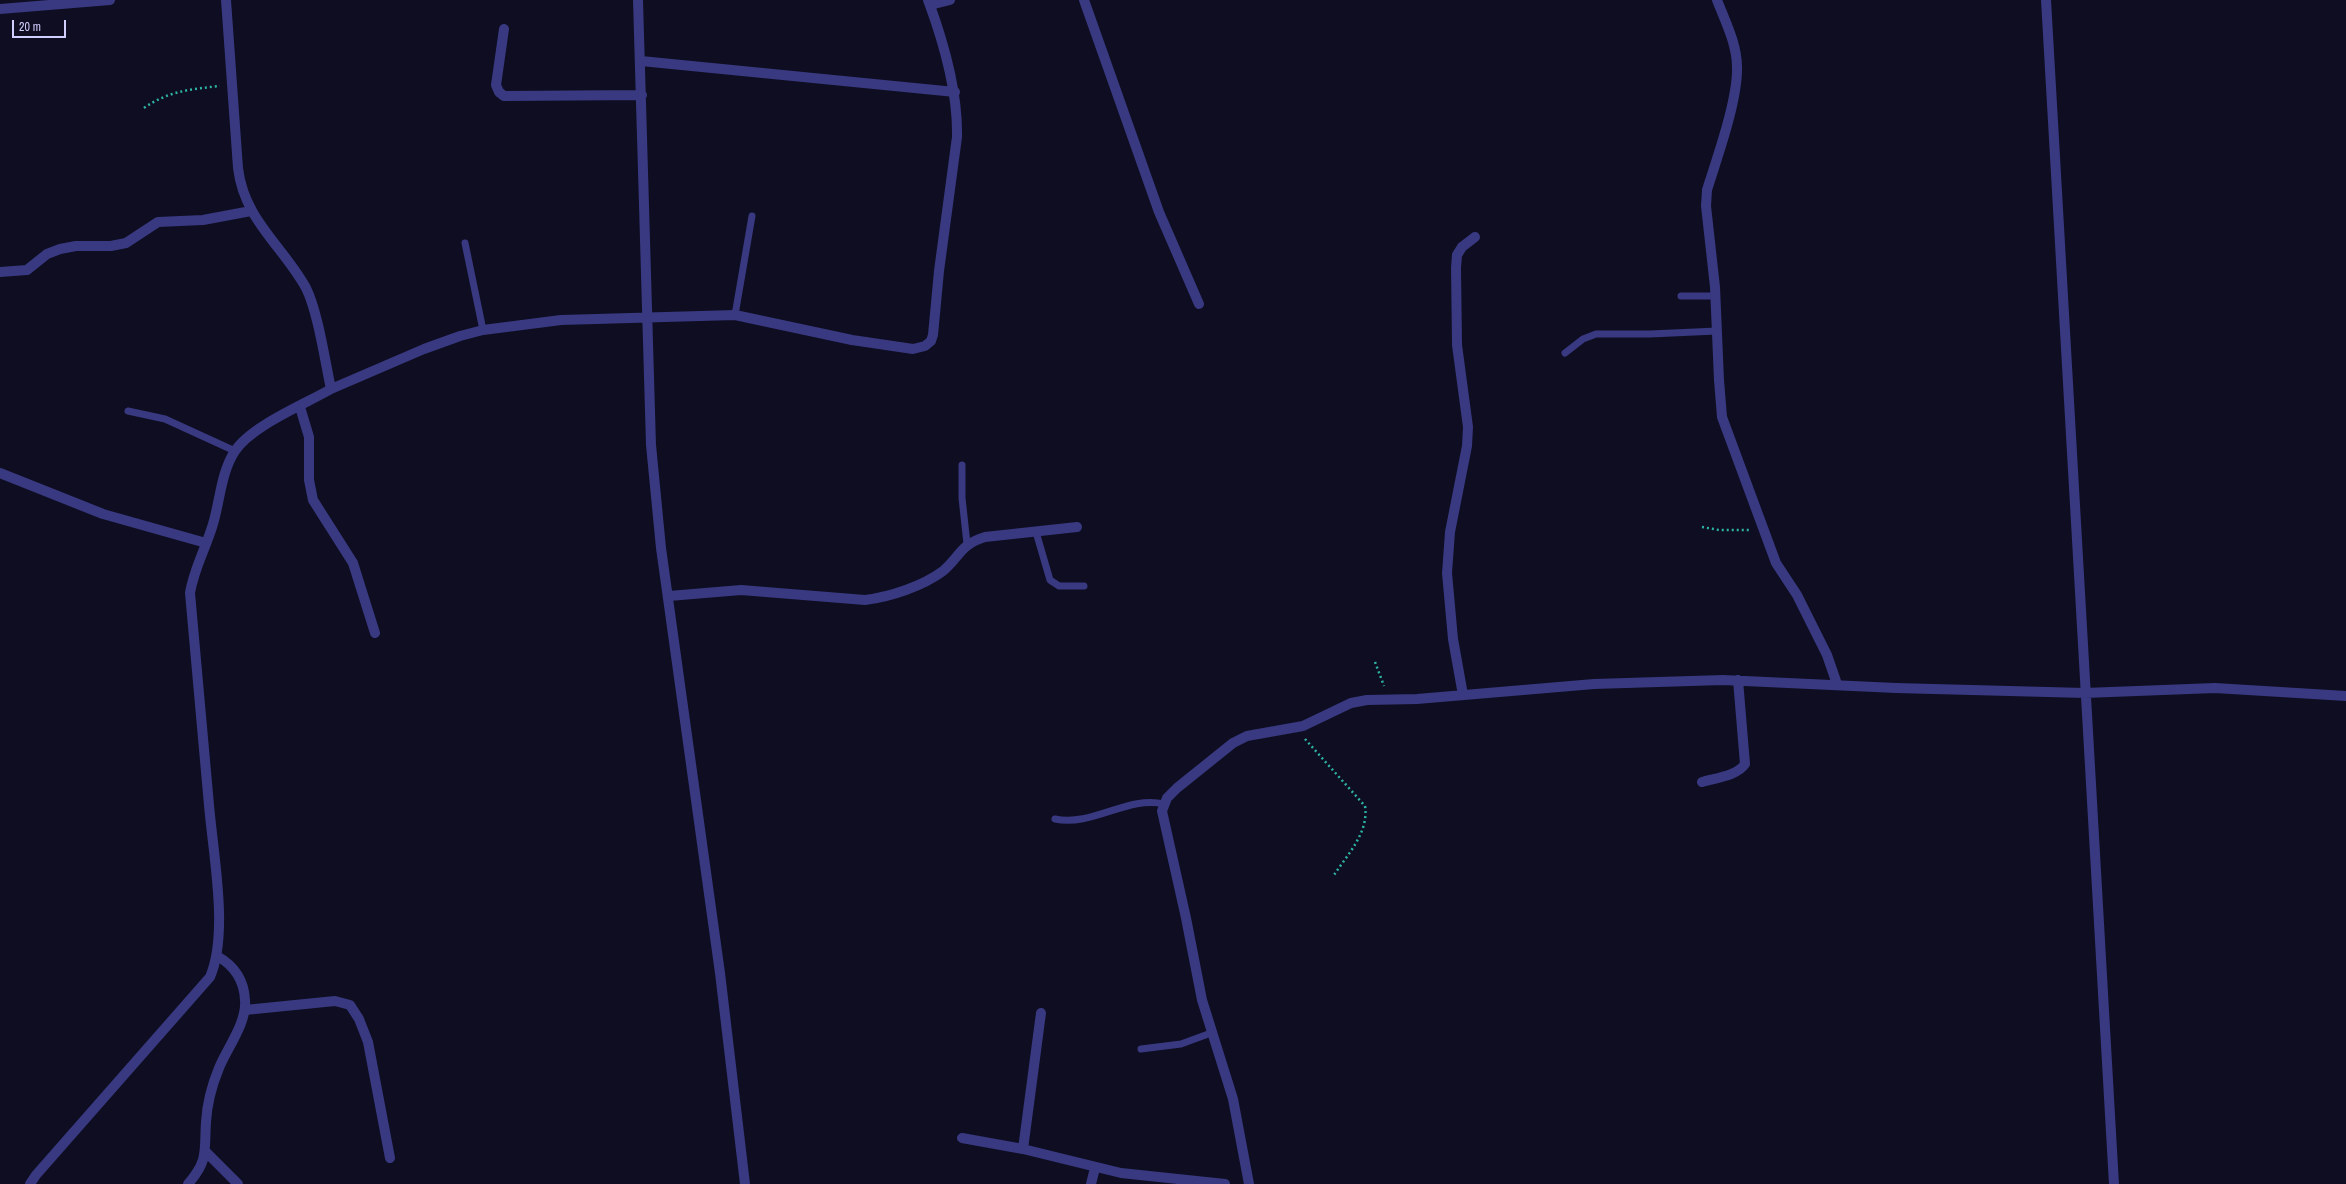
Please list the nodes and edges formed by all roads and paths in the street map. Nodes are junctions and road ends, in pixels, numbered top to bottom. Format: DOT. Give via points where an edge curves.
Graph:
graph roads {
  1 [pos="110,0"];
  2 [pos="226,0"];
  3 [pos="638,0"];
  4 [pos="950,0"];
  5 [pos="1084,0"];
  6 [pos="1717,0"];
  7 [pos="2046,0"];
  8 [pos="929,2"];
  9 [pos="0,9"];
  10 [pos="504,29"];
  11 [pos="641,61"];
  12 [pos="232,85"];
  13 [pos="955,92"];
  14 [pos="642,95"];
  15 [pos="144,108"];
  16 [pos="251,211"];
  17 [pos="752,216"];
  18 [pos="1476,237"];
  19 [pos="465,243"];
  20 [pos="0,272"];
  21 [pos="1681,296"];
  22 [pos="1716,296"];
  23 [pos="1199,304"];
  24 [pos="735,315"];
  25 [pos="648,317"];
  26 [pos="483,330"];
  27 [pos="1717,331"];
  28 [pos="1565,354"];
  29 [pos="331,389"];
  30 [pos="300,407"];
  31 [pos="128,411"];
  32 [pos="235,451"];
  33 [pos="962,465"];
  34 [pos="0,473"];
  35 [pos="1077,527"];
  36 [pos="1702,527"];
  37 [pos="1763,529"];
  38 [pos="1036,532"];
  39 [pos="206,543"];
  40 [pos="967,544"];
  41 [pos="1084,586"];
  42 [pos="669,596"];
  43 [pos="375,633"];
  44 [pos="1375,662"];
  45 [pos="1738,680"];
  46 [pos="1837,684"];
  47 [pos="2084,693"];
  48 [pos="1463,695"];
  49 [pos="2346,696"];
  50 [pos="1389,700"];
  51 [pos="1297,727"];
  52 [pos="1702,782"];
  53 [pos="1164,804"];
  54 [pos="1055,819"];
  55 [pos="1334,875"];
  56 [pos="217,956"];
  57 [pos="245,1010"];
  58 [pos="1041,1013"];
  59 [pos="1212,1033"];
  60 [pos="1141,1049"];
  61 [pos="962,1138"];
  62 [pos="1023,1149"];
  63 [pos="206,1152"];
  64 [pos="390,1158"];
  65 [pos="1096,1168"];
  66 [pos="30,1184"];
  67 [pos="188,1184"];
  68 [pos="238,1184"];
  69 [pos="745,1184"];
  70 [pos="1091,1184"];
  71 [pos="1225,1184"];
  72 [pos="1249,1184"];
  73 [pos="2114,1184"];
  1 -- 9 [label="street"];
  2 -- 12 [label="street"];
  3 -- 11 [label="street"];
  4 -- 8 [label="street"];
  5 -- 23 [label="street" via="1159,212"];
  6 -- 22 [label="street" via="1732,40 1737,67 1733,96 1706,190"];
  7 -- 47 [label="street"];
  8 -- 13 [label="street"];
  10 -- 14 [label="street" via="496,85 498,92 504,96"];
  11 -- 13 [label="street"];
  11 -- 14 [label="street"];
  12 -- 15 [label="path" via="174,92 164,95"];
  12 -- 16 [label="street" via="239,180"];
  13 -- 24 [label="street" via="957,137 931,341 925,346 913,349"];
  14 -- 25 [label="street"];
  16 -- 20 [label="street" via="203,220 158,222 126,243 60,249 47,254 27,270"];
  16 -- 29 [label="street" via="308,294"];
  17 -- 24 [label="lane"];
  18 -- 48 [label="street" via="1462,247 1457,255 1457,346 1468,427 1467,446 1450,532 1447,573 1453,639"];
  19 -- 26 [label="lane"];
  21 -- 22 [label="lane"];
  22 -- 27 [label="street"];
  24 -- 25 [label="street"];
  25 -- 26 [label="street" via="591,318"];
  25 -- 42 [label="street" via="651,445 661,548"];
  26 -- 29 [label="street" via="424,349"];
  27 -- 28 [label="lane" via="1596,334 1583,339"];
  27 -- 37 [label="street" via="1722,417"];
  29 -- 30 [label="street"];
  30 -- 32 [label="street" via="254,432"];
  30 -- 43 [label="street" via="310,437 309,480 313,500 353,563"];
  31 -- 32 [label="lane" via="178,424"];
  32 -- 39 [label="street" via="227,469"];
  33 -- 40 [label="lane" via="962,498"];
  34 -- 39 [label="street" via="103,514"];
  35 -- 38 [label="street"];
  36 -- 37 [label="path" via="1744,531"];
  37 -- 46 [label="street" via="1776,563 1797,595 1827,654"];
  38 -- 40 [label="street" via="985,537"];
  38 -- 41 [label="lane" via="1050,580 1059,586"];
  39 -- 56 [label="street" via="192,579 190,593 217,890"];
  40 -- 42 [label="street" via="943,571 897,594 878,598 866,600 741,590"];
  42 -- 69 [label="street" via="721,980"];
  44 -- 50 [label="path"];
  45 -- 46 [label="street"];
  45 -- 48 [label="street" via="1594,684"];
  45 -- 52 [label="street" via="1745,764 1734,773"];
  46 -- 47 [label="street"];
  47 -- 49 [label="street" via="2215,688"];
  47 -- 73 [label="street"];
  48 -- 50 [label="street"];
  50 -- 51 [label="street" via="1351,703 1321,719"];
  51 -- 53 [label="street" via="1247,736 1233,743 1177,788"];
  51 -- 55 [label="path" via="1365,806 1367,817 1360,836"];
  53 -- 54 [label="lane" via="1146,803 1076,822"];
  53 -- 59 [label="street" via="1162,820 1186,918 1202,1000"];
  56 -- 57 [label="street" via="236,970 244,993"];
  56 -- 66 [label="street" via="210,977"];
  57 -- 63 [label="street" via="214,1084 206,1123"];
  57 -- 64 [label="street" via="335,1001 350,1005 360,1019 368,1042"];
  58 -- 62 [label="street"];
  59 -- 60 [label="lane" via="1181,1044"];
  59 -- 72 [label="street" via="1233,1099"];
  61 -- 62 [label="street"];
  62 -- 65 [label="street"];
  63 -- 67 [label="street" via="204,1163"];
  63 -- 68 [label="street"];
  65 -- 70 [label="street"];
  65 -- 71 [label="street"];
}
